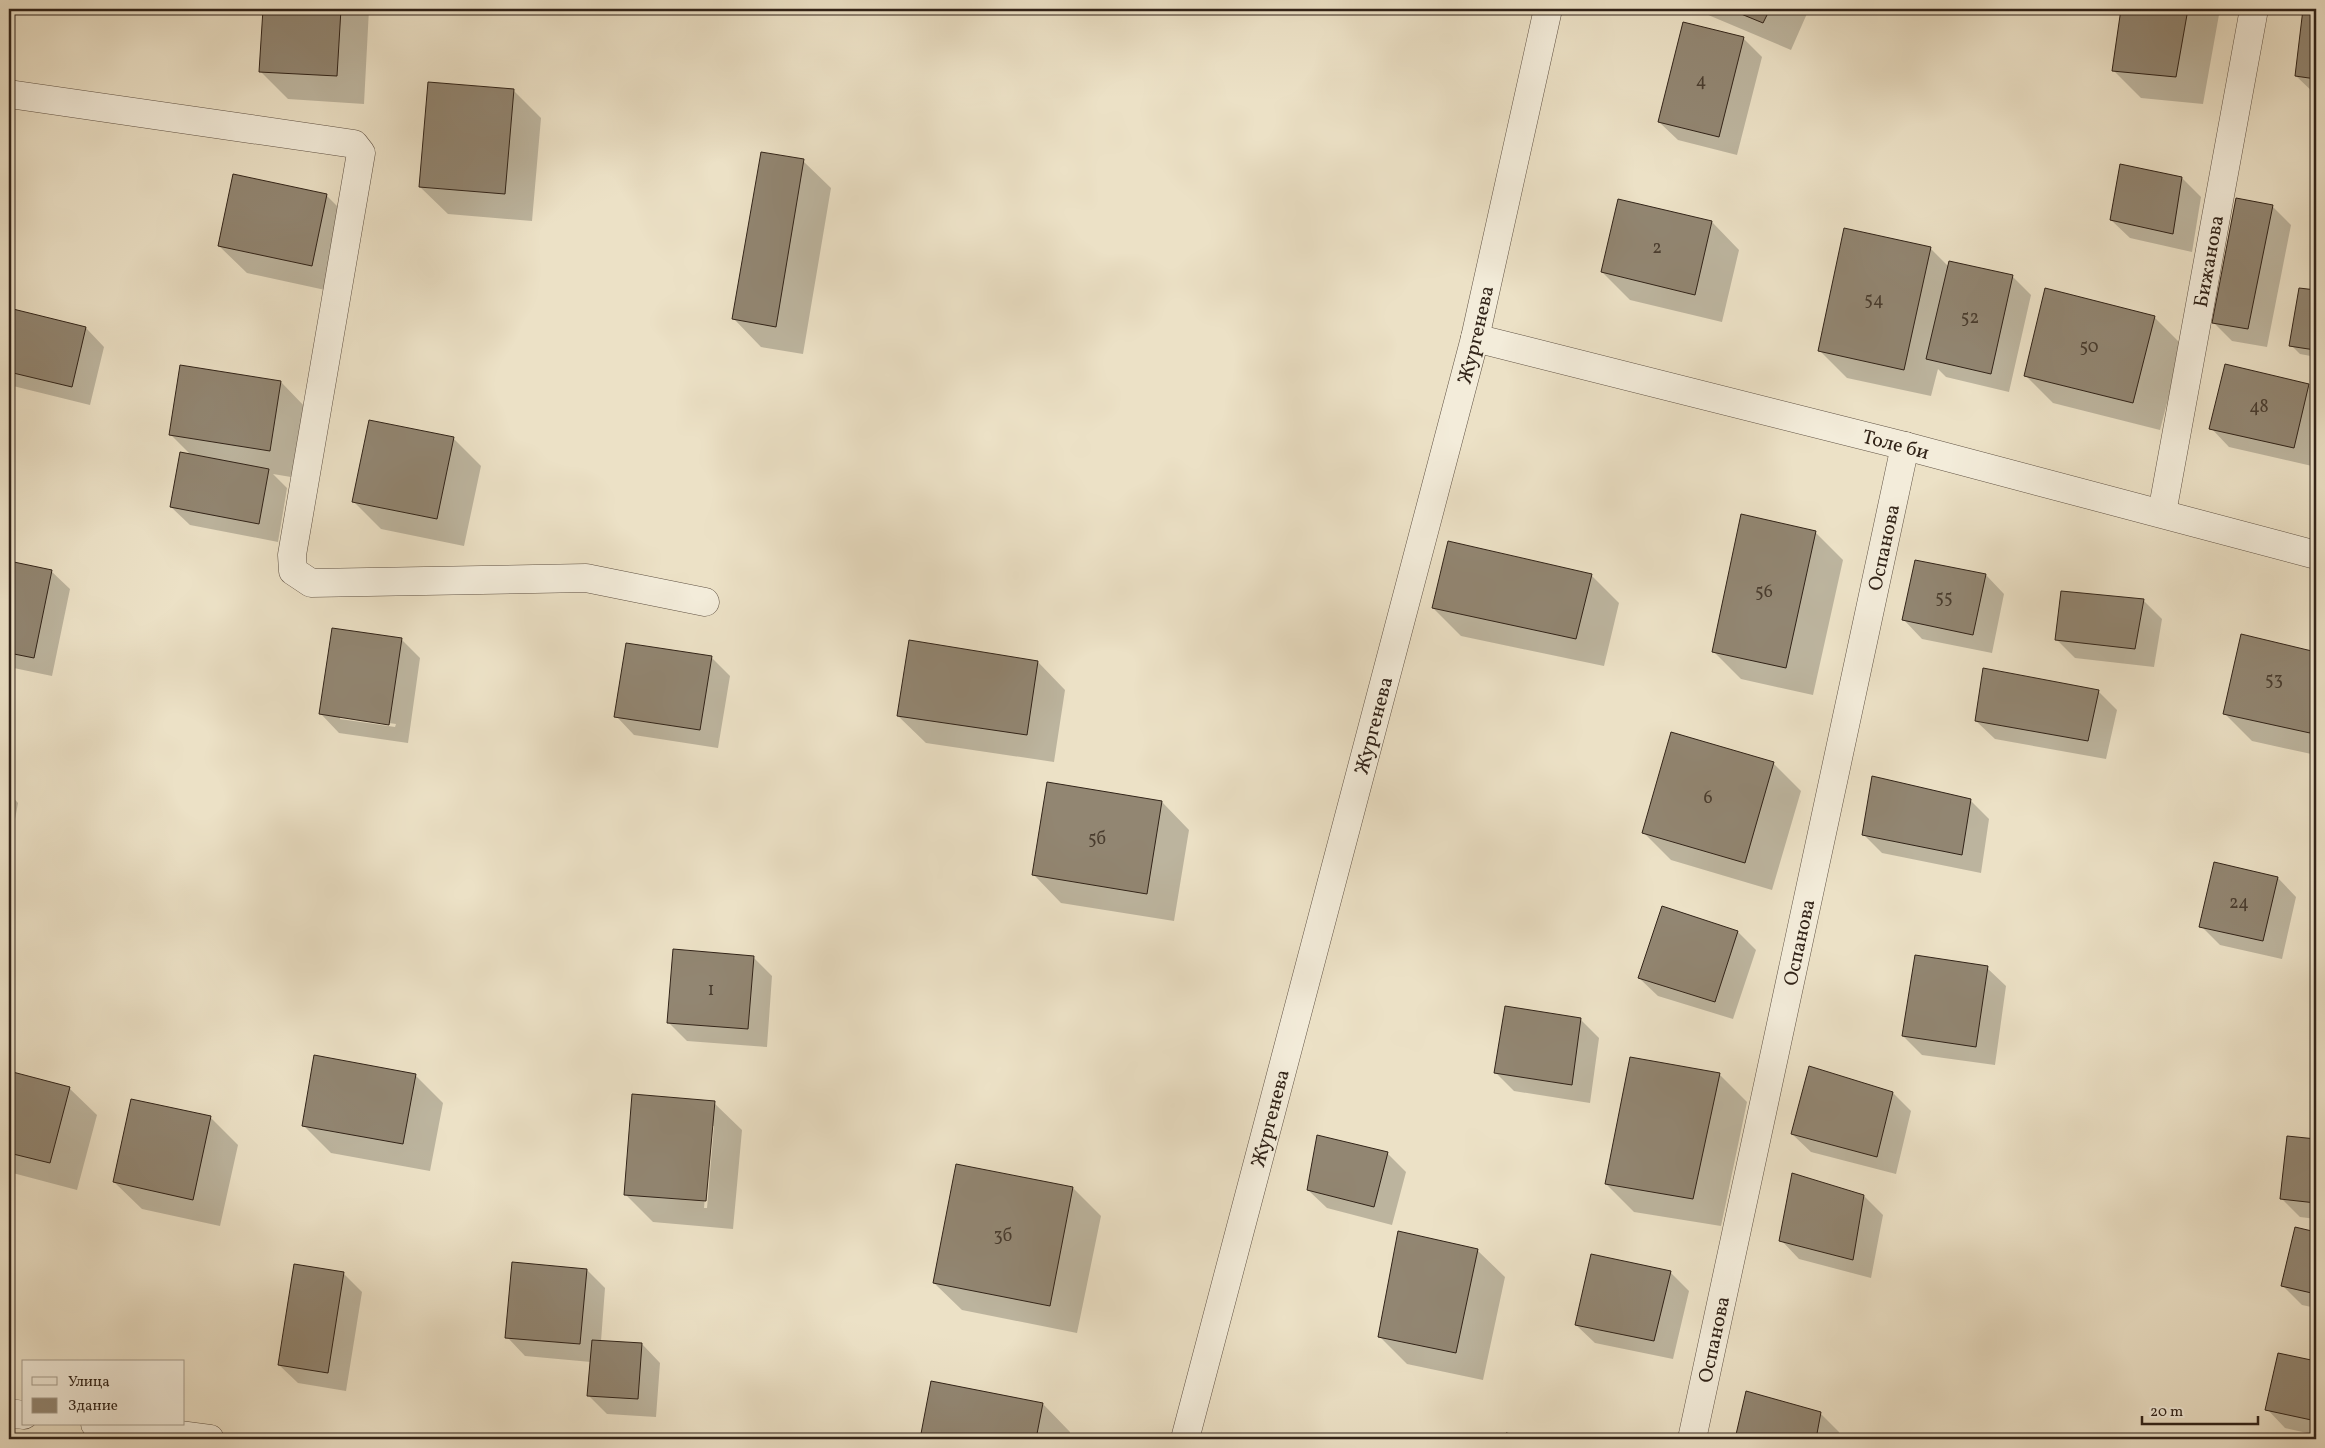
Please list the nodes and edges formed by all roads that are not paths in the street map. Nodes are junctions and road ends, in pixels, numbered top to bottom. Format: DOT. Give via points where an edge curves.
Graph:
graph roads {
  1 [pos="1548,9"];
  2 [pos="2254,9"];
  3 [pos="9,94"];
  4 [pos="1475,338"];
  5 [pos="1905,446"];
  6 [pos="2162,513"];
  7 [pos="2316,555"];
  8 [pos="705,602"];
  9 [pos="9,1413"];
  10 [pos="22,1415"];
  11 [pos="110,1426"];
  12 [pos="210,1439"];
  13 [pos="1185,1439"];
  14 [pos="1692,1439"];
  1 -- 4 [label="street, Жургенева"];
  2 -- 6 [label="street, Бижанова"];
  3 -- 8 [label="street" via="354,144 361,153 292,555 293,571 311,583 586,578"];
  4 -- 5 [label="street, Толе би"];
  4 -- 13 [label="street, Жургенева"];
  5 -- 6 [label="street, Толе би"];
  5 -- 14 [label="street, Оспанова"];
  6 -- 7 [label="street, Толе би"];
  9 -- 10 [label="street"];
  11 -- 12 [label="street"];
}
